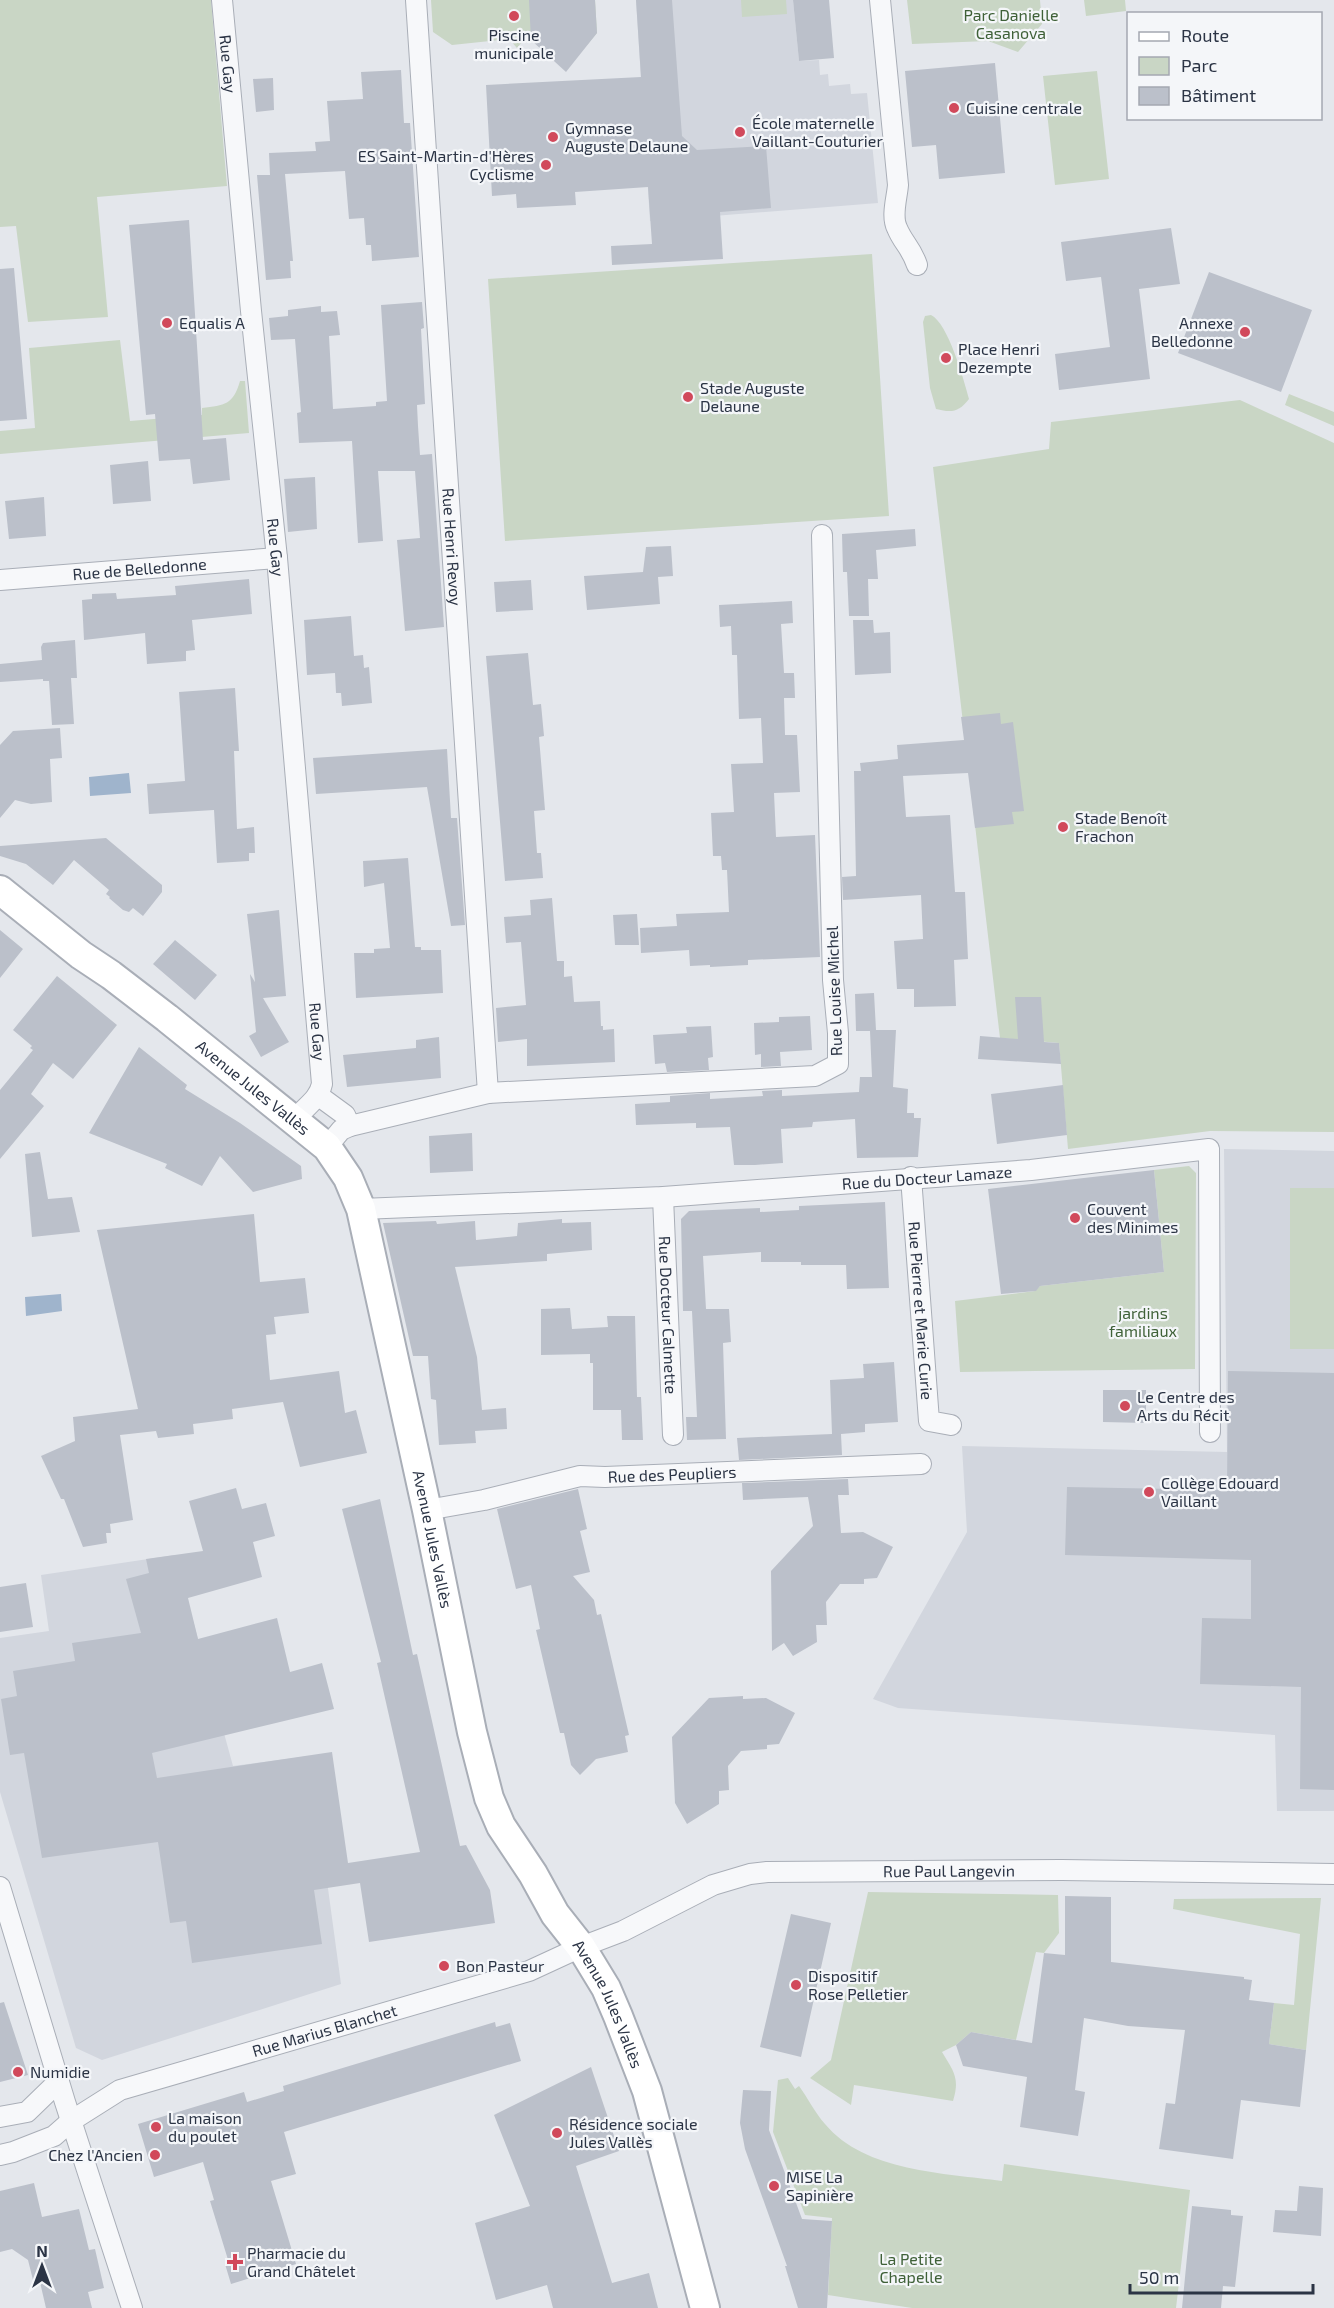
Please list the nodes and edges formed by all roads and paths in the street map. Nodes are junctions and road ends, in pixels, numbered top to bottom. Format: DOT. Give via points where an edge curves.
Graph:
graph roads {
  1 [pos="222,0"];
  2 [pos="416,0"];
  3 [pos="880,0"];
  4 [pos="917,265"];
  5 [pos="822,535"];
  6 [pos="277,558"];
  7 [pos="0,580"];
  8 [pos="0,890"];
  9 [pos="488,1093"];
  10 [pos="319,1096"];
  11 [pos="294,1121"];
  12 [pos="350,1126"];
  13 [pos="327,1147"];
  14 [pos="911,1177"];
  15 [pos="663,1197"];
  16 [pos="361,1209"];
  17 [pos="951,1425"];
  18 [pos="1210,1432"];
  19 [pos="673,1435"];
  20 [pos="921,1464"];
  21 [pos="427,1510"];
  22 [pos="1334,1874"];
  23 [pos="0,1887"];
  24 [pos="580,1947"];
  25 [pos="59,2081"];
  26 [pos="0,2117"];
  27 [pos="71,2121"];
  28 [pos="0,2155"];
  29 [pos="132,2308"];
  30 [pos="705,2308"];
  1 -- 6 [label="street, Rue Gay"];
  2 -- 9 [label="street, Rue Henri Revoy"];
  3 -- 4 [label="street" via="898,185 896,227"];
  5 -- 9 [label="street, Rue Louise Michel" via="838,1064 815,1076"];
  6 -- 7 [label="street, Rue de Belledonne"];
  6 -- 10 [label="street, Rue Gay" via="322,1084"];
  8 -- 11 [label="street, Avenue Jules Vallès"];
  9 -- 12 [label="street, Rue Louise Michel"];
  10 -- 11 [label="street"];
  10 -- 12 [label="street" via="345,1116"];
  11 -- 13 [label="street, Avenue Jules Vallès"];
  12 -- 13 [label="street, Rue Louise Michel"];
  13 -- 16 [label="street, Avenue Jules Vallès" via="348,1178"];
  14 -- 15 [label="street, Rue du Docteur Lamaze"];
  14 -- 17 [label="street, Rue Pierre et Marie Curie" via="929,1421"];
  14 -- 18 [label="street, Rue du Docteur Lamaze" via="1031,1170 1209,1149"];
  15 -- 16 [label="street, Rue du Docteur Lamaze"];
  15 -- 19 [label="street, Rue Docteur Calmette"];
  16 -- 21 [label="street, Avenue Jules Vallès"];
  20 -- 21 [label="street, Rue des Peupliers" via="580,1476"];
  21 -- 24 [label="street, Avenue Jules Vallès" via="489,1798 501,1826"];
  22 -- 24 [label="street, Rue Paul Langevin" via="1062,1870 767,1872 713,1885 623,1931"];
  23 -- 25 [label="street"];
  24 -- 27 [label="street, Rue Marius Blanchet" via="501,1980 120,2090"];
  24 -- 30 [label="street, Avenue Jules Vallès" via="606,1988 647,2091"];
  25 -- 26 [label="street" via="27,2112"];
  25 -- 27 [label="street"];
  27 -- 28 [label="street, Rue Marius Blanchet" via="54,2136"];
  27 -- 29 [label="street"];
}
